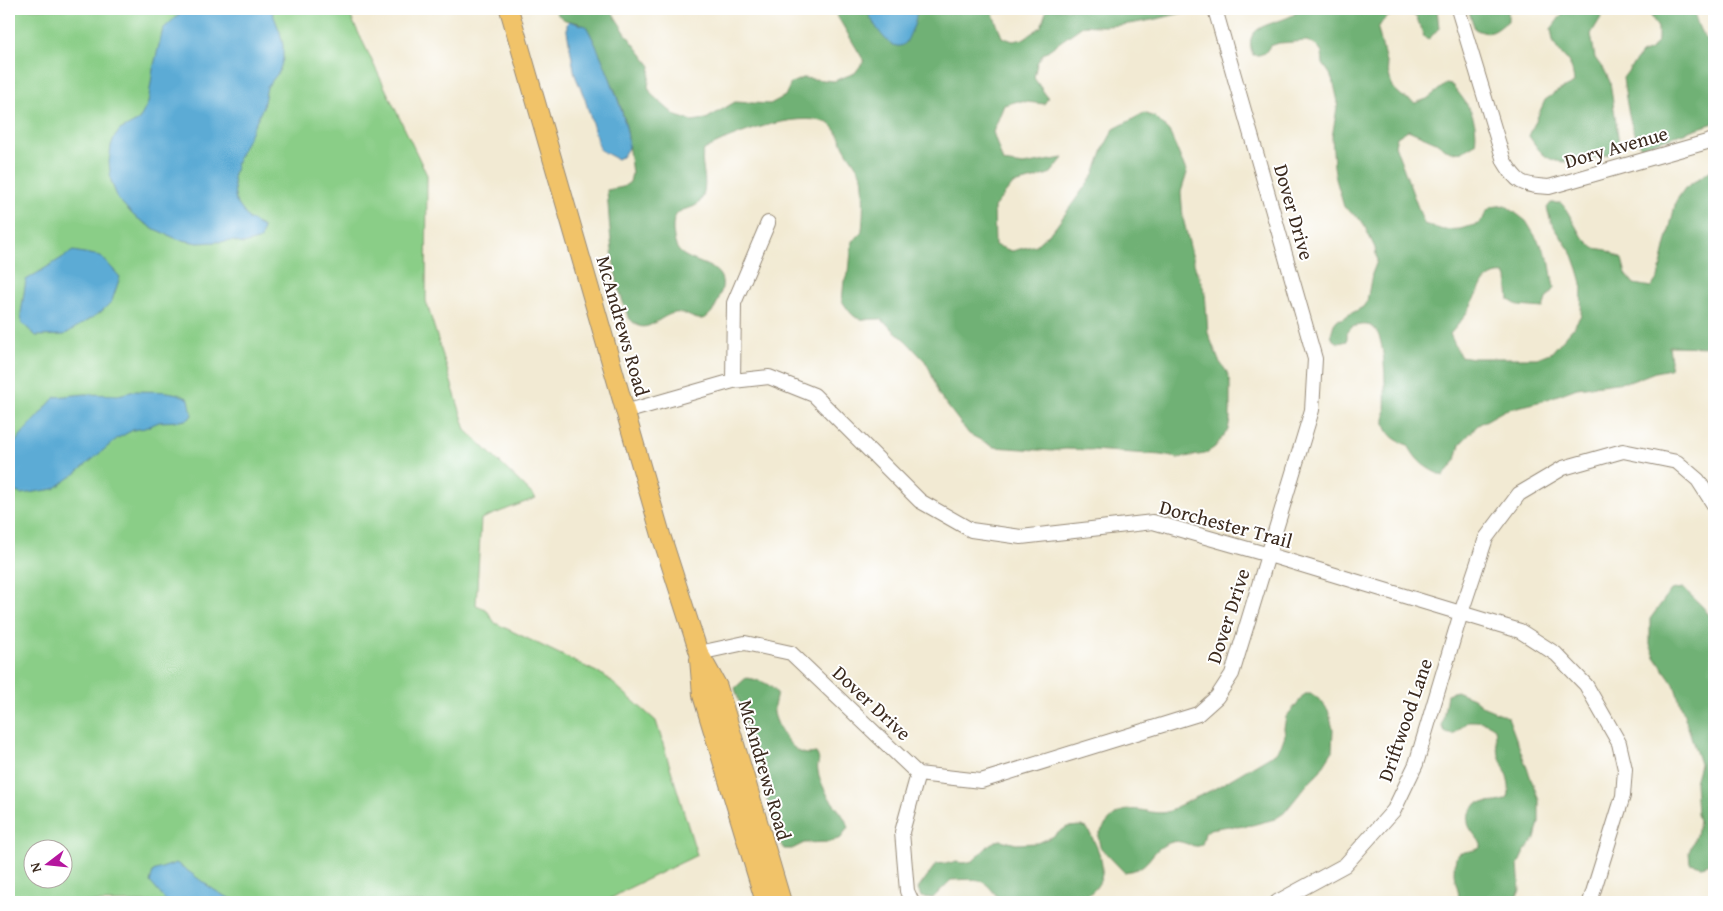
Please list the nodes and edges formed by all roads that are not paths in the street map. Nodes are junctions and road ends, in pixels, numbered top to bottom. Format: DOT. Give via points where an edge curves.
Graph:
graph roads {
  1 [pos="509,9"];
  2 [pos="1214,9"];
  3 [pos="1458,9"];
  4 [pos="1714,140"];
  5 [pos="768,223"];
  6 [pos="732,381"];
  7 [pos="625,412"];
  8 [pos="1714,506"];
  9 [pos="1269,555"];
  10 [pos="1461,613"];
  11 [pos="699,653"];
  12 [pos="918,774"];
  13 [pos="765,902"];
  14 [pos="782,902"];
  15 [pos="912,902"];
  16 [pos="1277,902"];
  17 [pos="1590,902"];
  1 -- 7 [label="main road, McAndrews Road"];
  2 -- 9 [label="street, Dover Drive" via="1315,359 1312,410"];
  3 -- 4 [label="street, Dory Avenue" via="1504,161 1514,177 1528,186 1549,187"];
  5 -- 6 [label="street" via="734,304"];
  6 -- 7 [label="street, Dorchester Trail"];
  6 -- 9 [label="street, Dorchester Trail" via="769,377 814,395 920,501 971,530 1021,537 1153,522"];
  7 -- 11 [label="main road, McAndrews Road"];
  8 -- 10 [label="street, Driftwood Lane" via="1698,480 1677,462 1623,451 1563,468 1518,494 1486,538"];
  9 -- 10 [label="street, Dorchester Trail"];
  9 -- 12 [label="street, Dover Drive" via="1232,674 1218,697 1198,714 980,781"];
  10 -- 16 [label="street, Driftwood Lane" via="1416,764 1394,810 1345,865"];
  10 -- 17 [label="street, Dorchester Trail" via="1520,632 1556,654 1586,685 1619,743 1625,769 1623,796"];
  11 -- 12 [label="street, Dover Drive" via="745,643 791,653"];
  11 -- 13 [label="main road, McAndrews Road" via="702,695"];
  11 -- 14 [label="main road, McAndrews Road" via="718,687"];
  12 -- 15 [label="street" via="902,832 907,891"];
}
